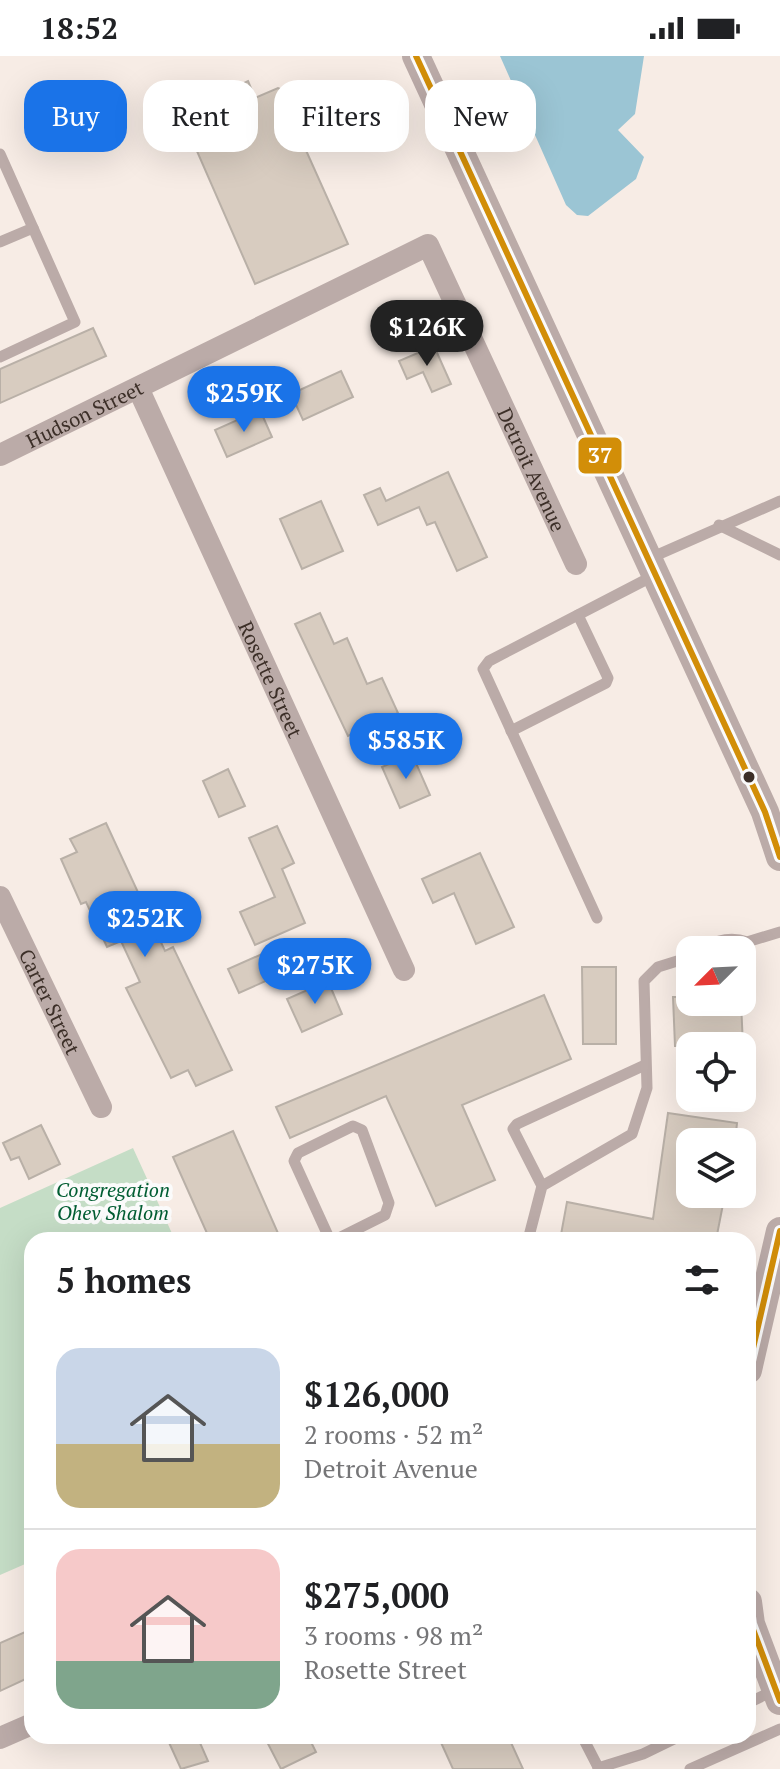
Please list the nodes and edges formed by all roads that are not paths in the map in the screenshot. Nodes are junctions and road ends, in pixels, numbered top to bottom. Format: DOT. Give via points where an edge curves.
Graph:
graph roads {
  1 [pos="416,56"];
  2 [pos="1,158"];
  3 [pos="33,228"];
  4 [pos="0,242"];
  5 [pos="428,245"];
  6 [pos="0,357"];
  7 [pos="139,390"];
  8 [pos="0,455"];
  9 [pos="780,501"];
  10 [pos="719,525"];
  11 [pos="780,555"];
  12 [pos="576,564"];
  13 [pos="651,567"];
  14 [pos="578,615"];
  15 [pos="511,731"];
  16 [pos="780,857"];
  17 [pos="0,897"];
  18 [pos="597,918"];
  19 [pos="780,932"];
  20 [pos="756,941"];
  21 [pos="676,961"];
  22 [pos="404,970"];
  23 [pos="645,1065"];
  24 [pos="101,1107"];
  25 [pos="542,1186"];
  26 [pos="780,1231"];
  27 [pos="328,1232"];
  28 [pos="349,1232"];
  29 [pos="530,1232"];
  30 [pos="756,1345"];
  31 [pos="756,1637"];
  32 [pos="778,1696"];
  33 [pos="756,1701"];
  34 [pos="24,1728"];
  35 [pos="780,1729"];
  36 [pos="0,1738"];
  37 [pos="756,1740"];
  38 [pos="586,1744"];
  39 [pos="664,1744"];
  40 [pos="746,1744"];
  41 [pos="599,1768"];
  42 [pos="690,1769"];
  1 -- 13 [label="street"];
  2 -- 3 [label="lane"];
  3 -- 4 [label="lane"];
  3 -- 6 [label="lane" via="75,322"];
  5 -- 7 [label="street, Hudson Street"];
  5 -- 12 [label="street, Detroit Avenue"];
  7 -- 8 [label="street, Hudson Street"];
  7 -- 22 [label="street, Rosette Street"];
  9 -- 10 [label="lane"];
  10 -- 11 [label="lane"];
  10 -- 13 [label="lane"];
  13 -- 14 [label="lane"];
  13 -- 16 [label="street" via="765,812"];
  14 -- 15 [label="lane" via="483,669"];
  14 -- 15 [label="lane" via="606,683"];
  15 -- 18 [label="lane"];
  17 -- 24 [label="street, Carter Street"];
  19 -- 20 [label="lane"];
  21 -- 23 [label="lane" via="658,967 644,981"];
  23 -- 25 [label="lane" via="647,1088 632,1134"];
  23 -- 25 [label="lane" via="517,1124 513,1129"];
  25 -- 29 [label="lane"];
  26 -- 30 [label="street"];
  27 -- 28 [label="lane" via="294,1161 298,1153 353,1126 362,1130 389,1203 385,1215"];
  31 -- 32 [label="street"];
  32 -- 33 [label="lane"];
  34 -- 36 [label="street"];
  35 -- 37 [label="lane"];
  38 -- 41 [label="lane"];
  39 -- 41 [label="lane"];
  40 -- 42 [label="lane"];
}
